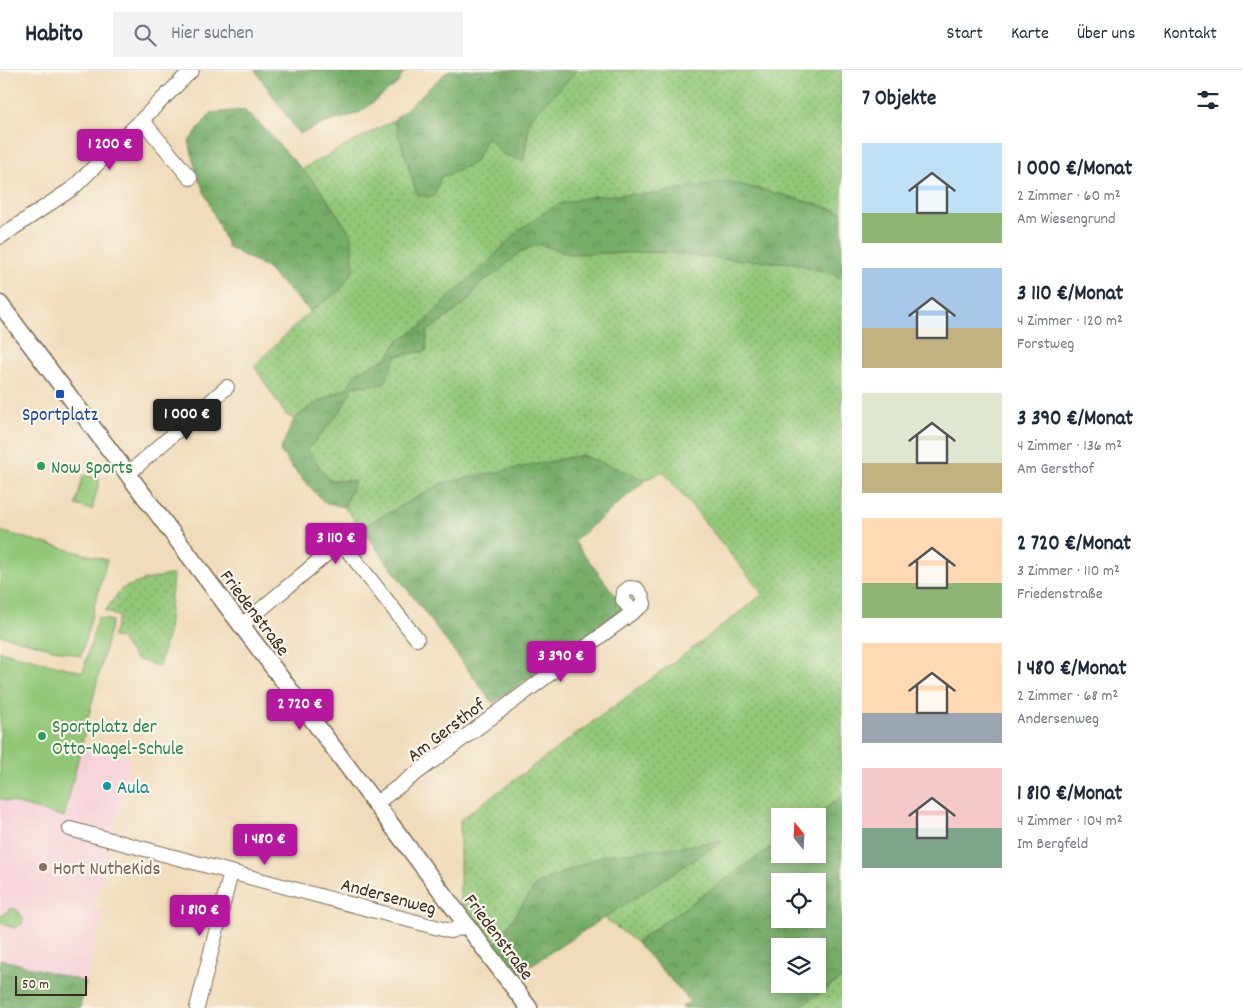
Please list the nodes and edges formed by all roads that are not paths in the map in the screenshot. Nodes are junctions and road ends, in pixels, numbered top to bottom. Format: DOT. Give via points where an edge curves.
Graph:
graph roads {
  1 [pos="192,70"];
  2 [pos="142,120"];
  3 [pos="190,178"];
  4 [pos="0,237"];
  5 [pos="2,311"];
  6 [pos="228,387"];
  7 [pos="128,474"];
  8 [pos="632,612"];
  9 [pos="241,626"];
  10 [pos="417,639"];
  11 [pos="375,804"];
  12 [pos="70,829"];
  13 [pos="230,872"];
  14 [pos="465,924"];
  15 [pos="198,1008"];
  16 [pos="529,1008"];
  1 -- 2 [label="street"];
  2 -- 3 [label="street"];
  2 -- 4 [label="street" via="73,188"];
  5 -- 7 [label="main road, Friedenstraße"];
  6 -- 7 [label="street"];
  7 -- 9 [label="main road, Friedenstraße"];
  8 -- 11 [label="street, Am Gersthof"];
  9 -- 10 [label="street" via="341,542"];
  9 -- 11 [label="main road, Friedenstraße"];
  11 -- 14 [label="main road, Friedenstraße"];
  12 -- 13 [label="street, Andersenweg"];
  13 -- 14 [label="street, Andersenweg" via="450,931"];
  13 -- 15 [label="street"];
  14 -- 16 [label="main road, Friedenstraße"];
}
